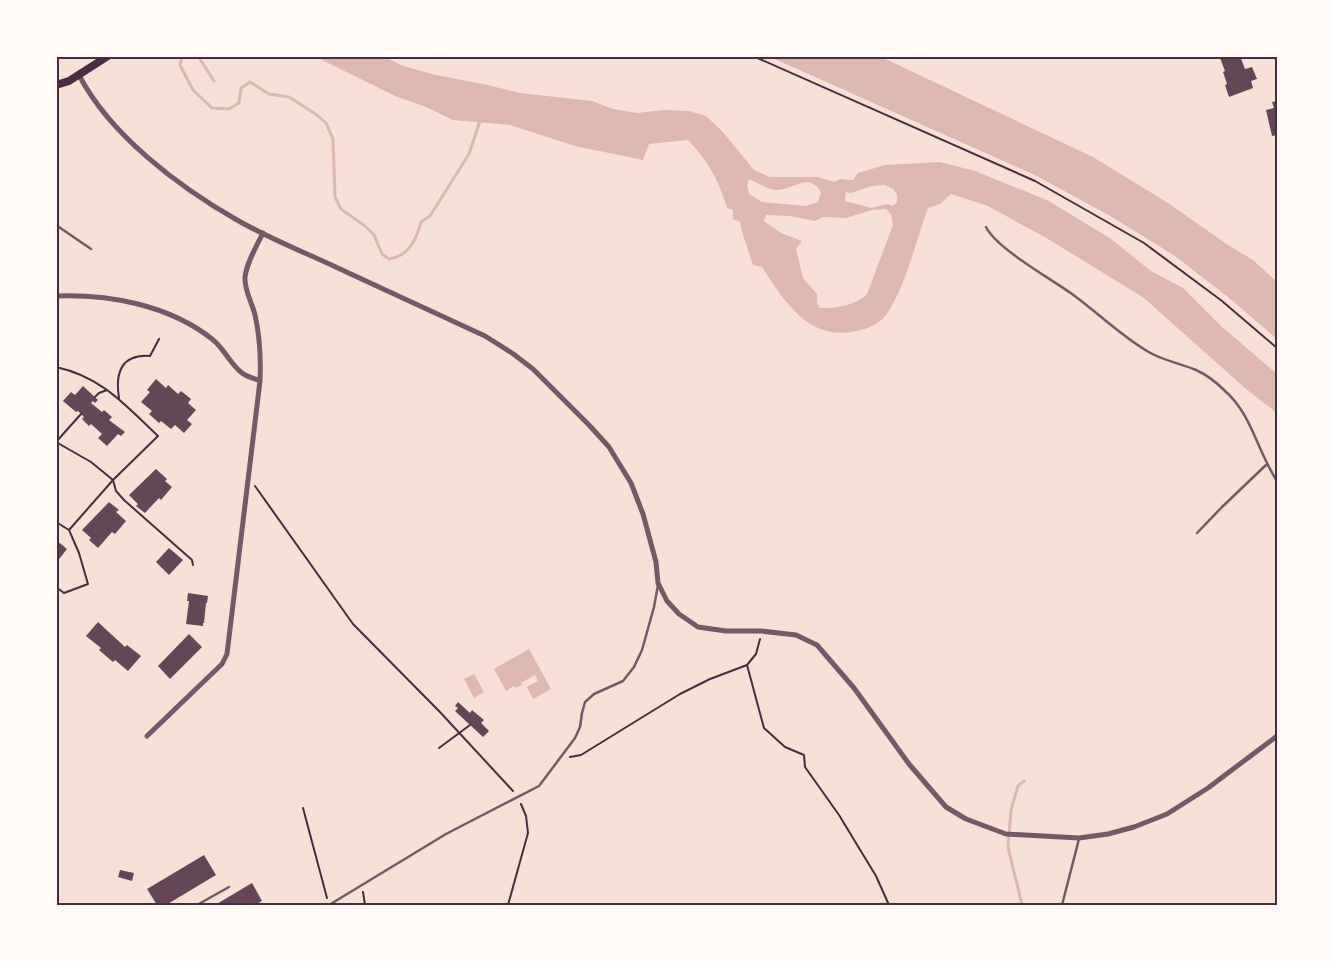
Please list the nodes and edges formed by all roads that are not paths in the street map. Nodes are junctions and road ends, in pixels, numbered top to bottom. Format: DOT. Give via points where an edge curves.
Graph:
graph roads {
  1 [pos="108,56"];
  2 [pos="79,74"];
  3 [pos="56,85"];
  4 [pos="56,225"];
  5 [pos="986,227"];
  6 [pos="263,233"];
  7 [pos="91,250"];
  8 [pos="56,296"];
  9 [pos="260,381"];
  10 [pos="1266,465"];
  11 [pos="1277,481"];
  12 [pos="1197,533"];
  13 [pos="658,583"];
  14 [pos="147,736"];
  15 [pos="1277,736"];
  16 [pos="1079,838"];
  17 [pos="228,887"];
  18 [pos="197,905"];
  19 [pos="329,905"];
  20 [pos="1062,905"];
  1 -- 2 [label="main road"];
  2 -- 3 [label="main road"];
  2 -- 6 [label="street" via="110,119 160,166 213,205"];
  4 -- 7 [label="lane"];
  5 -- 10 [label="lane" via="996,241 1146,351 1196,370 1225,390 1248,419"];
  6 -- 9 [label="street" via="245,277 258,332"];
  6 -- 13 [label="street" via="485,336 534,369 609,446 631,483 656,562"];
  8 -- 9 [label="street" via="114,299 181,320 215,341 242,374"];
  9 -- 14 [label="street" via="227,654 222,664"];
  10 -- 11 [label="lane"];
  10 -- 12 [label="lane"];
  13 -- 16 [label="street" via="667,601 698,627 796,635 818,645 946,807 966,819 1006,834"];
  13 -- 19 [label="lane" via="642,650 634,667 623,681 594,694 585,702 575,738 539,786 473,819"];
  15 -- 16 [label="street" via="1208,788 1167,814 1134,827"];
  16 -- 20 [label="lane"];
  17 -- 18 [label="lane"];
}
